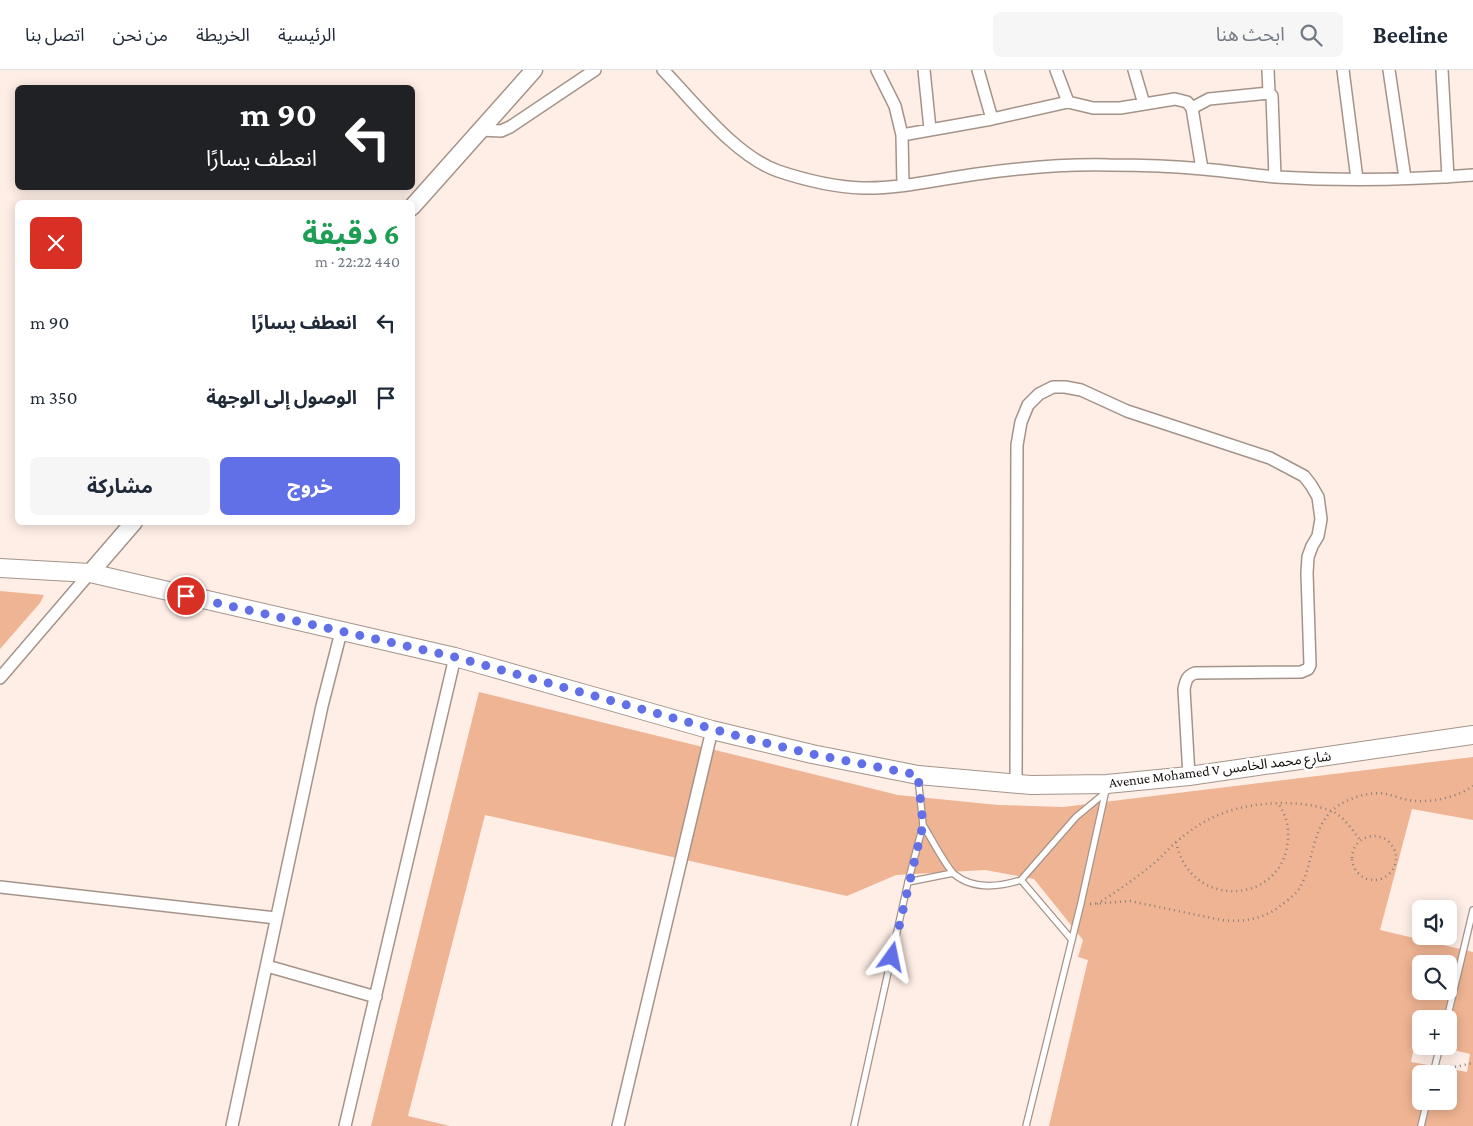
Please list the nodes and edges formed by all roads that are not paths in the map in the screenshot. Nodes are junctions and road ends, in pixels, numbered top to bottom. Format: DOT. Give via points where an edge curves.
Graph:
graph roads {
  1 [pos="534,70"];
  2 [pos="595,70"];
  3 [pos="663,70"];
  4 [pos="877,70"];
  5 [pos="924,70"];
  6 [pos="978,70"];
  7 [pos="1056,70"];
  8 [pos="1134,70"];
  9 [pos="1268,70"];
  10 [pos="1343,70"];
  11 [pos="1389,70"];
  12 [pos="1442,70"];
  13 [pos="1269,93"];
  14 [pos="1068,102"];
  15 [pos="1144,104"];
  16 [pos="1192,108"];
  17 [pos="992,119"];
  18 [pos="930,129"];
  19 [pos="481,130"];
  20 [pos="902,135"];
  21 [pos="1202,169"];
  22 [pos="1473,175"];
  23 [pos="1275,177"];
  24 [pos="1448,177"];
  25 [pos="1405,178"];
  26 [pos="1357,179"];
  27 [pos="903,185"];
  28 [pos="415,204"];
  29 [pos="131,525"];
  30 [pos="0,568"];
  31 [pos="90,573"];
  32 [pos="341,632"];
  33 [pos="455,657"];
  34 [pos="0,678"];
  35 [pos="712,730"];
  36 [pos="1473,735"];
  37 [pos="918,775"];
  38 [pos="1189,776"];
  39 [pos="1016,784"];
  40 [pos="1107,788"];
  41 [pos="923,825"];
  42 [pos="953,873"];
  43 [pos="1021,880"];
  44 [pos="908,882"];
  45 [pos="0,887"];
  46 [pos="1473,910"];
  47 [pos="276,918"];
  48 [pos="1072,940"];
  49 [pos="267,966"];
  50 [pos="376,997"];
  51 [pos="1449,1010"];
  52 [pos="1425,1110"];
  53 [pos="232,1126"];
  54 [pos="345,1126"];
  55 [pos="618,1126"];
  56 [pos="854,1126"];
  57 [pos="1026,1126"];
  58 [pos="1421,1126"];
  1 -- 19 [label="main road"];
  2 -- 19 [label="street" via="510,127 501,131"];
  3 -- 27 [label="street" via="734,144 756,162 777,171 834,185 862,188"];
  4 -- 20 [label="street" via="895,106"];
  5 -- 18 [label="street"];
  6 -- 17 [label="street"];
  7 -- 14 [label="street"];
  8 -- 15 [label="street"];
  9 -- 13 [label="street"];
  10 -- 26 [label="street"];
  11 -- 25 [label="street"];
  12 -- 24 [label="street"];
  13 -- 16 [label="street" via="1209,99"];
  13 -- 23 [label="street" via="1272,96"];
  14 -- 15 [label="street" via="1094,108"];
  14 -- 17 [label="street"];
  15 -- 16 [label="street" via="1175,99 1187,102"];
  16 -- 21 [label="street"];
  17 -- 18 [label="street"];
  18 -- 20 [label="street"];
  19 -- 28 [label="main road"];
  20 -- 27 [label="street"];
  21 -- 23 [label="street"];
  21 -- 27 [label="street" via="1109,165 1046,167 977,173"];
  22 -- 24 [label="street"];
  23 -- 26 [label="street"];
  24 -- 25 [label="street"];
  25 -- 26 [label="street"];
  29 -- 31 [label="main road"];
  30 -- 31 [label="main road, Avenue Mohamed V شارع محمد الخامس"];
  31 -- 32 [label="main road, Avenue Mohamed V شارع محمد الخامس"];
  31 -- 34 [label="street"];
  32 -- 33 [label="main road, Avenue Mohamed V شارع محمد الخامس"];
  32 -- 47 [label="street"];
  33 -- 35 [label="main road, Avenue Mohamed V شارع محمد الخامس"];
  33 -- 50 [label="street"];
  35 -- 37 [label="main road, Avenue Mohamed V شارع محمد الخامس"];
  35 -- 55 [label="street"];
  36 -- 38 [label="main road, Avenue Mohamed V شارع محمد الخامس"];
  37 -- 39 [label="main road, Avenue Mohamed V شارع محمد الخامس"];
  37 -- 41 [label="lane"];
  38 -- 39 [label="street" via="1184,689 1190,675 1301,672 1310,665 1307,573 1308,557 1320,527 1318,498 1304,476 1270,458 1127,411 1081,390 1066,387 1052,388 1039,394 1028,405 1017,445"];
  38 -- 40 [label="main road, Avenue Mohamed V شارع محمد الخامس"];
  39 -- 40 [label="main road, Avenue Mohamed V شارع محمد الخامس"];
  40 -- 43 [label="lane" via="1076,817"];
  40 -- 48 [label="lane"];
  41 -- 42 [label="lane"];
  41 -- 44 [label="lane"];
  42 -- 43 [label="lane" via="984,886"];
  42 -- 44 [label="lane"];
  43 -- 48 [label="lane"];
  44 -- 56 [label="lane"];
  45 -- 47 [label="street"];
  46 -- 51 [label="lane"];
  47 -- 49 [label="street"];
  48 -- 57 [label="lane"];
  49 -- 50 [label="street"];
  49 -- 53 [label="street"];
  50 -- 54 [label="street"];
  52 -- 58 [label="lane"];
}
